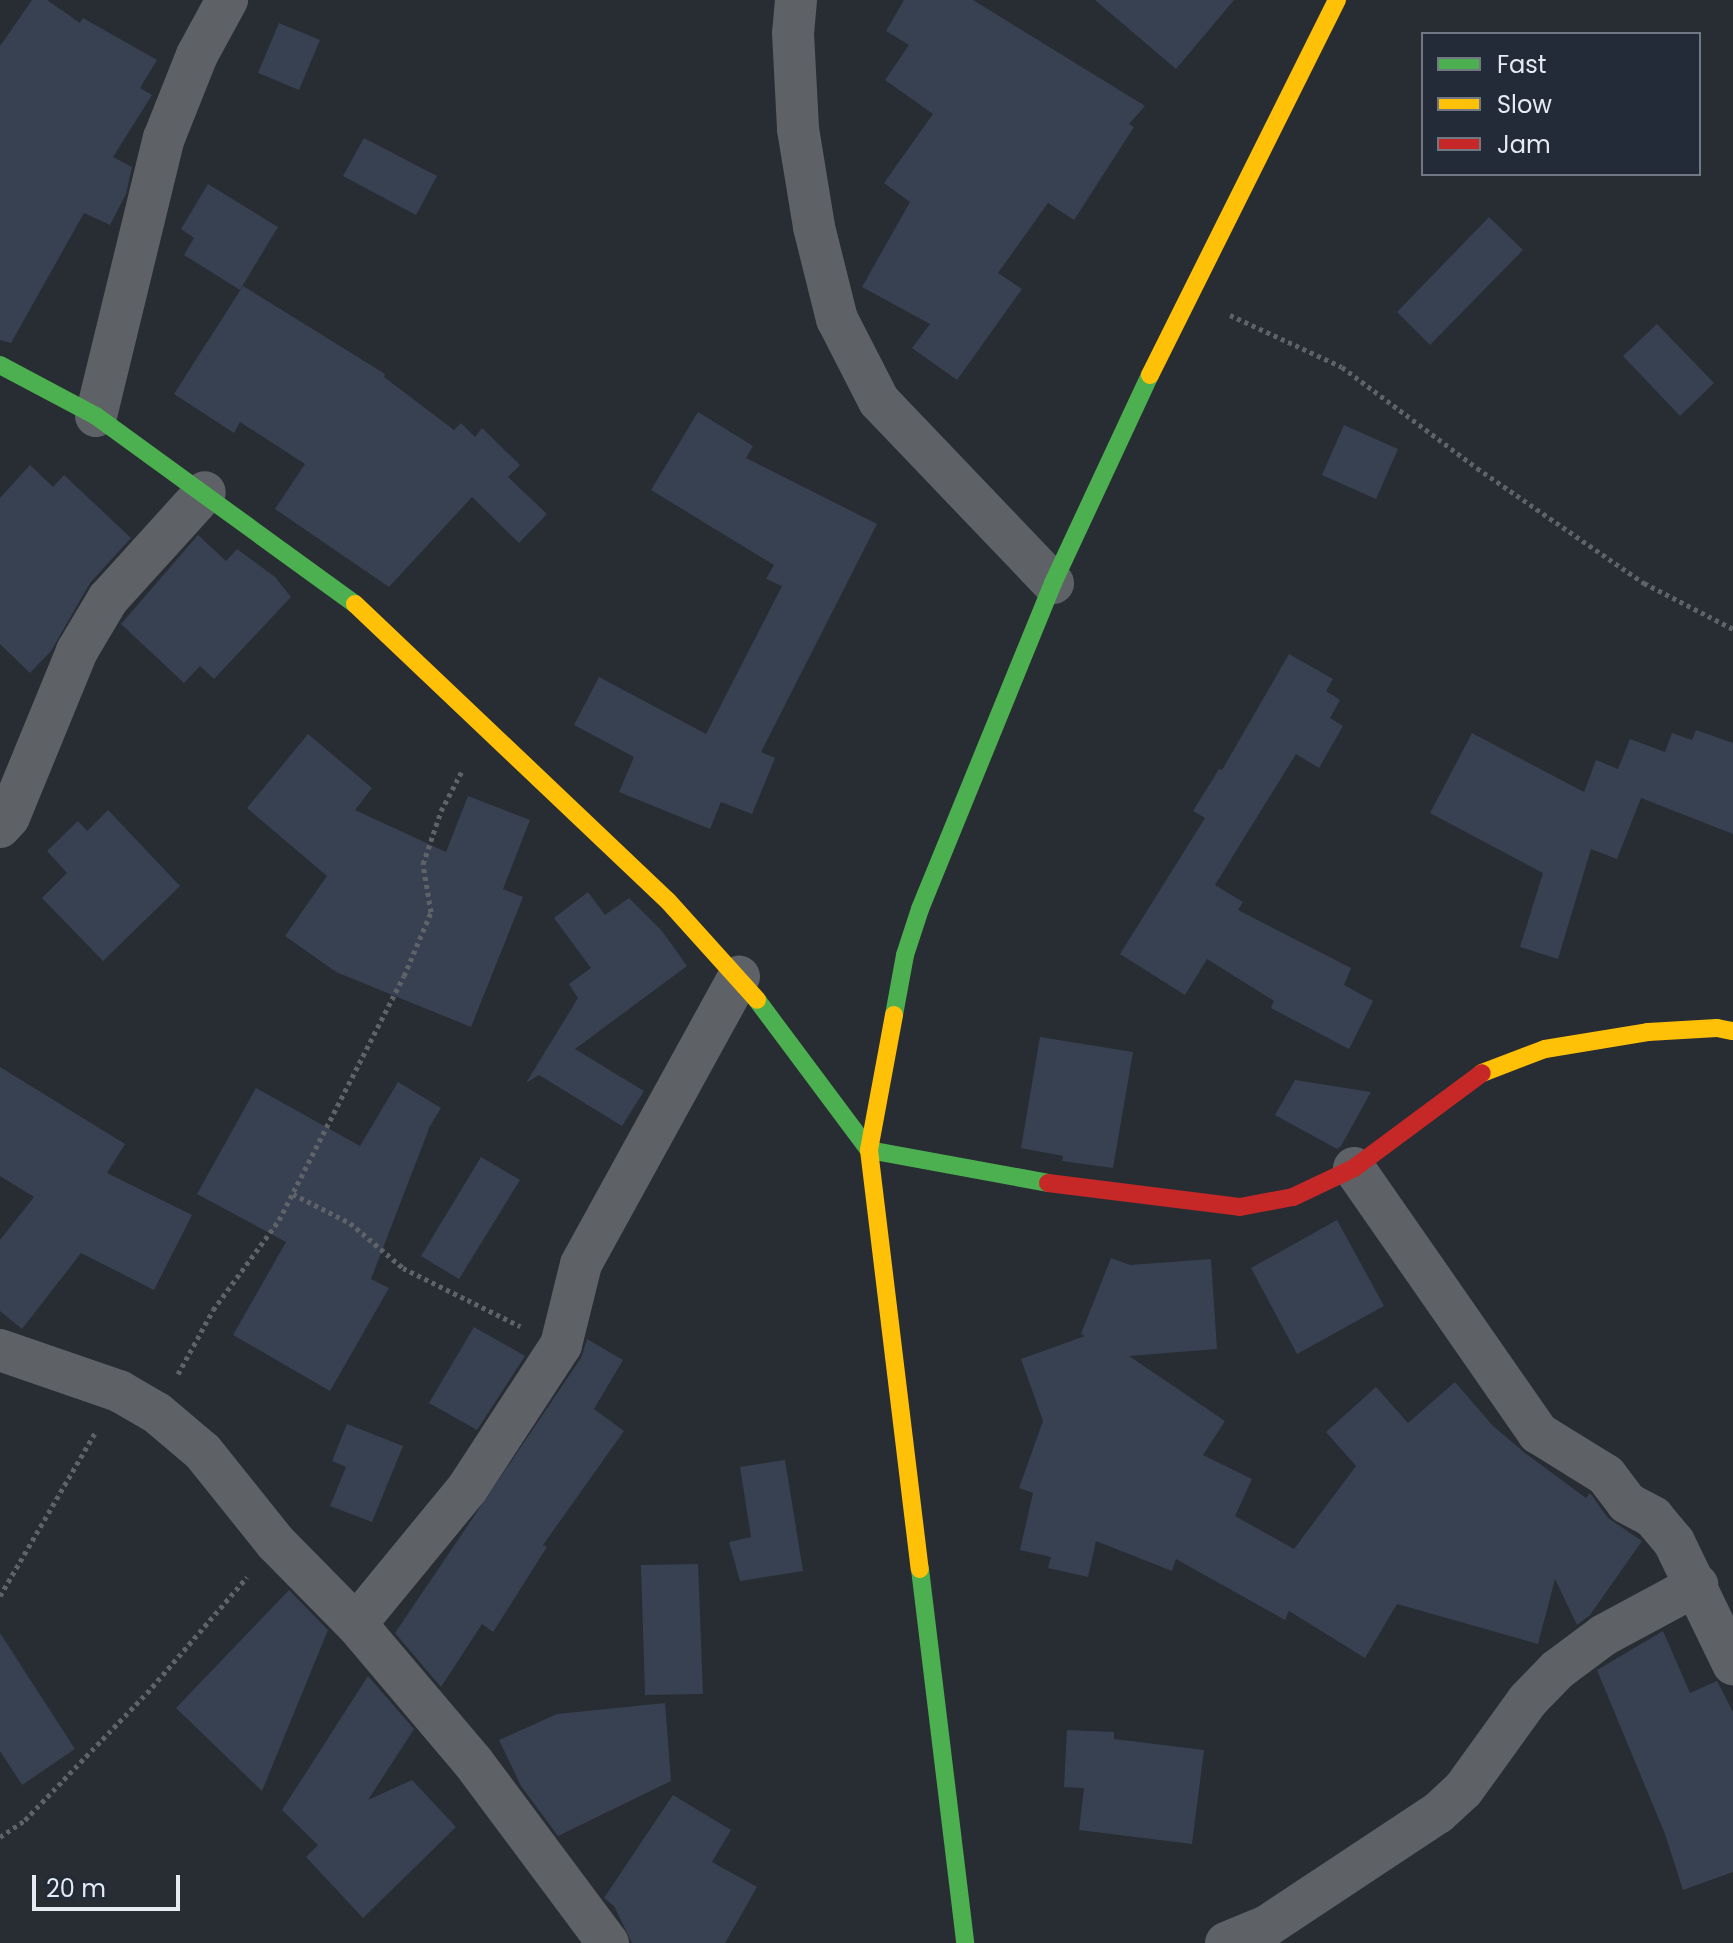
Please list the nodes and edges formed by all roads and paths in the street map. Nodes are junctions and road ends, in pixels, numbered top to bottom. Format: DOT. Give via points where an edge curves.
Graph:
graph roads {
  1 [pos="227,0"];
  2 [pos="796,0"];
  3 [pos="1337,0"];
  4 [pos="1187,295"];
  5 [pos="0,365"];
  6 [pos="96,416"];
  7 [pos="205,492"];
  8 [pos="1053,583"];
  9 [pos="1733,629"];
  10 [pos="486,728"];
  11 [pos="0,827"];
  12 [pos="739,977"];
  13 [pos="1733,1031"];
  14 [pos="869,1150"];
  15 [pos="1354,1168"];
  16 [pos="293,1194"];
  17 [pos="561,1345"];
  18 [pos="0,1350"];
  19 [pos="119,1391"];
  20 [pos="157,1413"];
  21 [pos="276,1543"];
  22 [pos="1697,1585"];
  23 [pos="0,1596"];
  24 [pos="356,1624"];
  25 [pos="1733,1664"];
  26 [pos="0,1837"];
  27 [pos="608,1943"];
  28 [pos="965,1943"];
  29 [pos="1226,1943"];
  1 -- 6 [label="street" via="197,55 164,138"];
  2 -- 8 [label="street" via="798,129 814,227 837,319 879,401"];
  3 -- 4 [label="street"];
  4 -- 8 [label="street"];
  4 -- 9 [label="path" via="1342,367 1644,583"];
  5 -- 6 [label="street"];
  6 -- 7 [label="street"];
  7 -- 10 [label="street" via="356,605"];
  7 -- 11 [label="street" via="108,599 77,651 9,817"];
  8 -- 14 [label="street" via="905,955"];
  10 -- 12 [label="street" via="668,901"];
  10 -- 16 [label="path" via="441,811 423,864 431,912"];
  12 -- 14 [label="street"];
  12 -- 17 [label="street" via="581,1264"];
  13 -- 15 [label="street" via="1648,1032 1509,1060 1479,1074"];
  14 -- 15 [label="street" via="1077,1189 1240,1207 1293,1197"];
  14 -- 28 [label="street"];
  15 -- 22 [label="street" via="1538,1433 1606,1475 1627,1503 1653,1517 1674,1542"];
  16 -- 17 [label="path" via="350,1223 403,1268"];
  16 -- 20 [label="path" via="213,1310"];
  17 -- 24 [label="street" via="467,1489"];
  18 -- 19 [label="street"];
  19 -- 20 [label="street"];
  19 -- 23 [label="path"];
  20 -- 21 [label="street" via="203,1452"];
  21 -- 24 [label="street"];
  21 -- 26 [label="path" via="147,1693 25,1820"];
  22 -- 25 [label="street"];
  22 -- 29 [label="street" via="1604,1635 1557,1670 1528,1700 1463,1790 1438,1813 1267,1926"];
  24 -- 27 [label="street" via="473,1762"];
}
